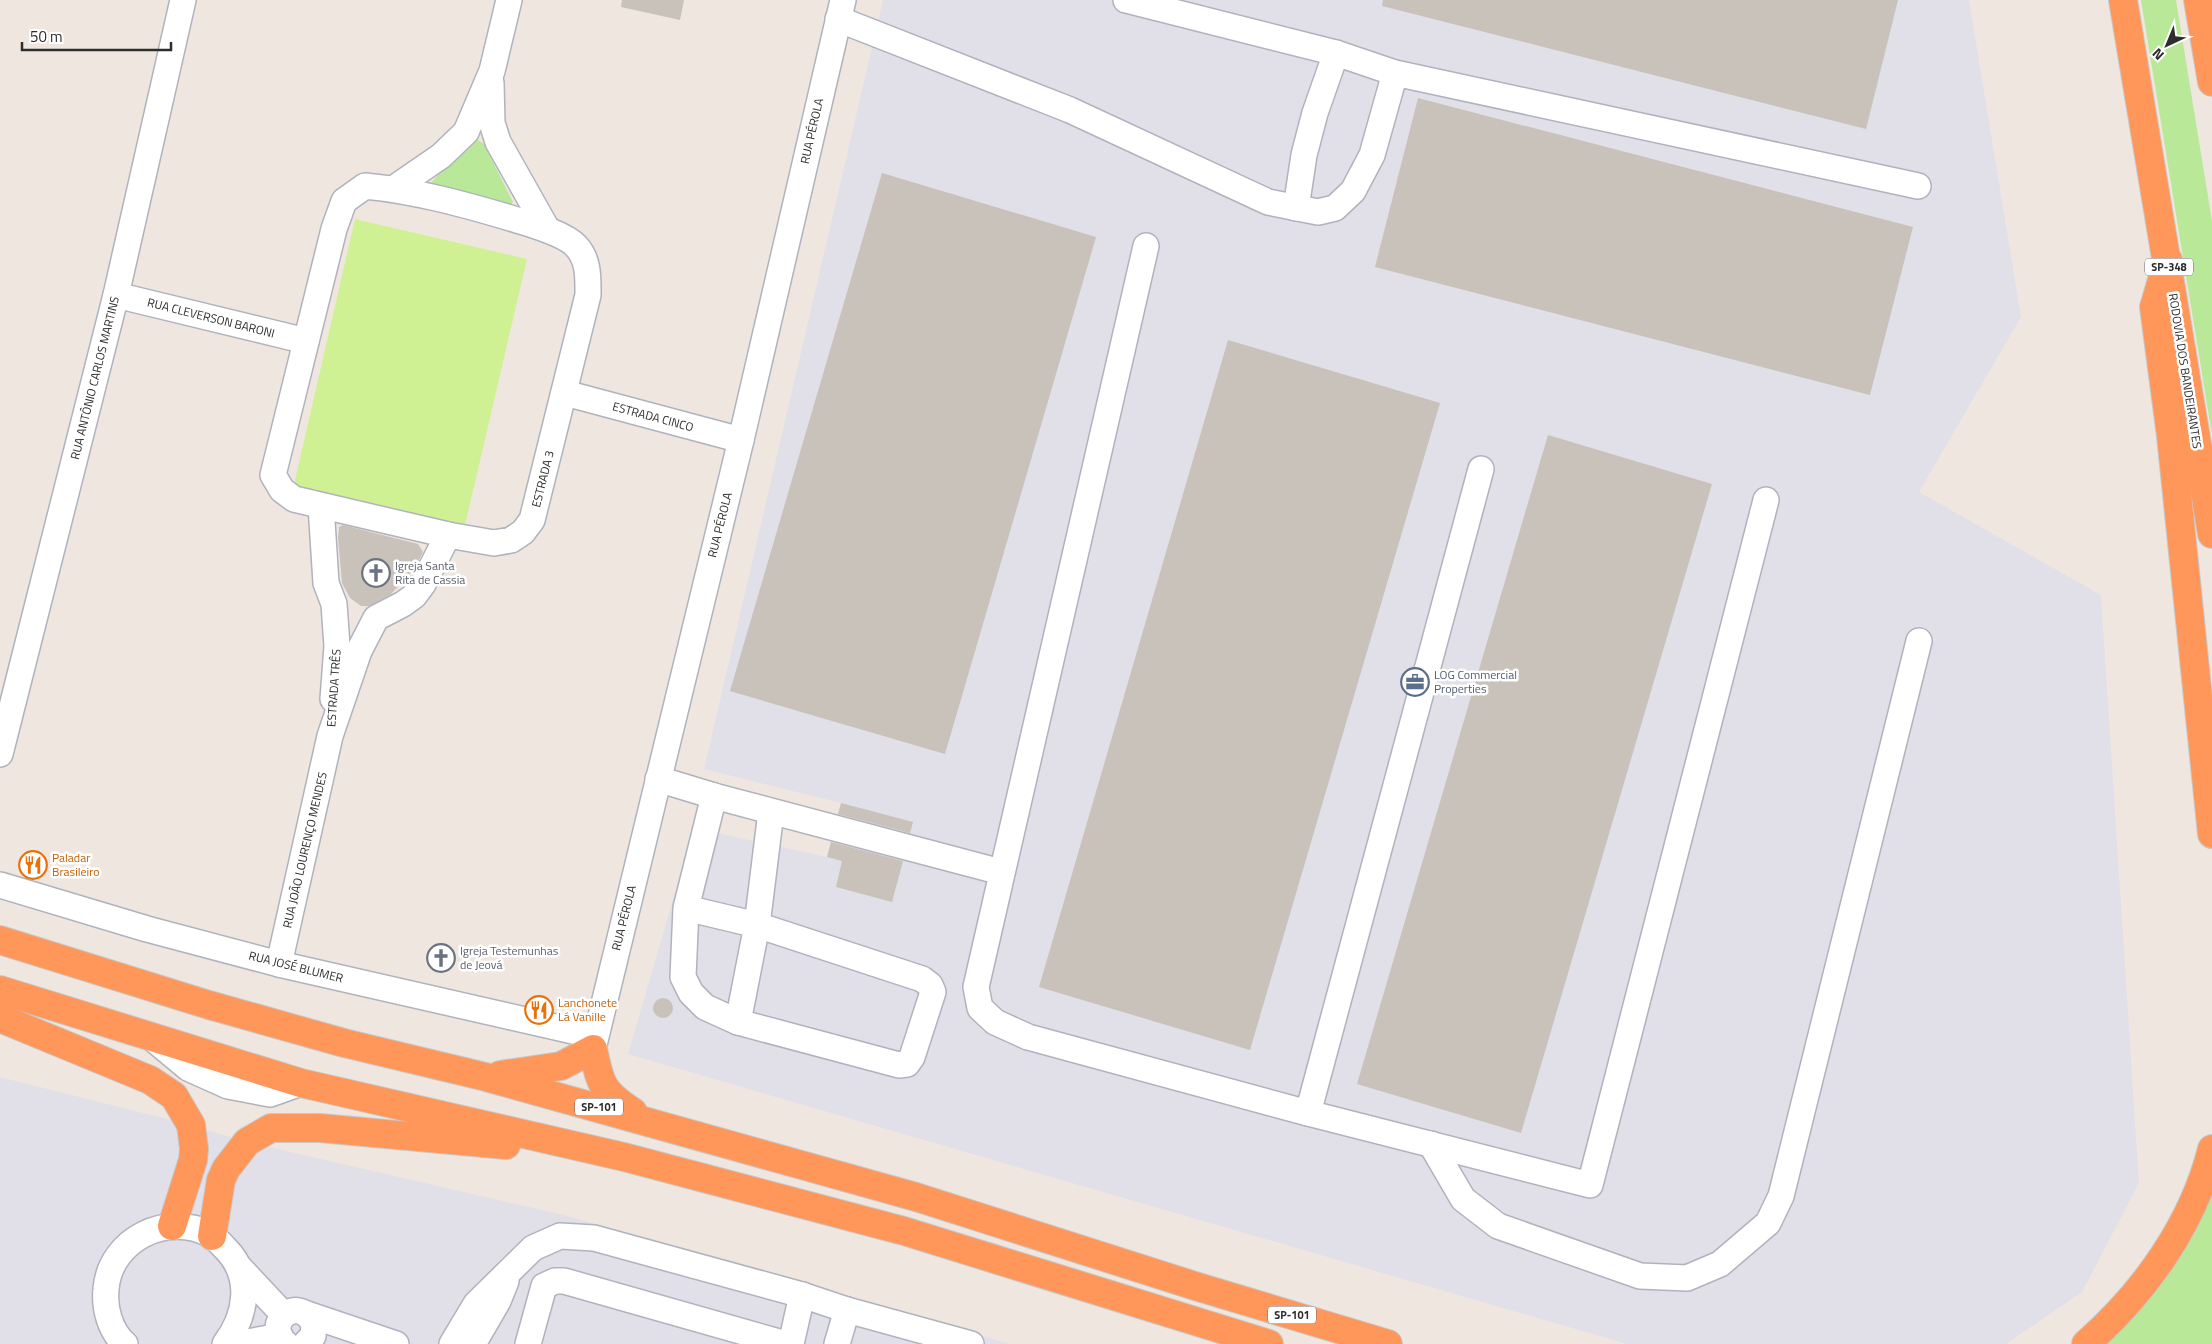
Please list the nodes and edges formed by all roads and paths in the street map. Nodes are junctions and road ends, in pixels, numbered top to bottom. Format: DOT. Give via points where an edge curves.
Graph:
graph roads {
  1 [pos="183,0"];
  2 [pos="509,0"];
  3 [pos="1126,0"];
  4 [pos="2124,0"];
  5 [pos="2198,0"];
  6 [pos="841,10"];
  7 [pos="1336,52"];
  8 [pos="492,71"];
  9 [pos="1395,73"];
  10 [pos="2212,82"];
  11 [pos="466,132"];
  12 [pos="498,142"];
  13 [pos="1918,186"];
  14 [pos="393,189"];
  15 [pos="1296,208"];
  16 [pos="547,229"];
  17 [pos="1146,246"];
  18 [pos="2168,260"];
  19 [pos="116,295"];
  20 [pos="306,341"];
  21 [pos="565,394"];
  22 [pos="741,440"];
  23 [pos="1481,469"];
  24 [pos="1766,500"];
  25 [pos="321,506"];
  26 [pos="2212,534"];
  27 [pos="448,535"];
  28 [pos="334,604"];
  29 [pos="376,618"];
  30 [pos="1919,641"];
  31 [pos="330,736"];
  32 [pos="0,754"];
  33 [pos="658,779"];
  34 [pos="714,796"];
  35 [pos="771,812"];
  36 [pos="2212,834"];
  37 [pos="1001,872"];
  38 [pos="0,885"];
  39 [pos="686,908"];
  40 [pos="757,925"];
  41 [pos="0,940"];
  42 [pos="279,964"];
  43 [pos="0,990"];
  44 [pos="0,1018"];
  45 [pos="738,1022"];
  46 [pos="594,1042"];
  47 [pos="486,1076"];
  48 [pos="1308,1113"];
  49 [pos="661,1124"];
  50 [pos="1431,1144"];
  51 [pos="2212,1149"];
  52 [pos="624,1157"];
  53 [pos="172,1226"];
  54 [pos="212,1236"];
  55 [pos="236,1264"];
  56 [pos="509,1272"];
  57 [pos="802,1294"];
  58 [pos="847,1310"];
  59 [pos="289,1327"];
  60 [pos="125,1344"];
  61 [pos="225,1344"];
  62 [pos="237,1344"];
  63 [pos="307,1344"];
  64 [pos="321,1344"];
  65 [pos="396,1344"];
  66 [pos="452,1344"];
  67 [pos="474,1344"];
  68 [pos="528,1344"];
  69 [pos="786,1344"];
  70 [pos="791,1344"];
  71 [pos="837,1344"];
  72 [pos="971,1344"];
  73 [pos="1269,1344"];
  74 [pos="1388,1344"];
  75 [pos="2086,1344"];
  1 -- 19 [label="street, RUA ANTÔNIO CARLOS MARTINS"];
  2 -- 8 [label="street"];
  3 -- 7 [label="street"];
  4 -- 18 [label="highway, RODOVIA DOS BANDEIRANTES / SP-348"];
  5 -- 10 [label="highway"];
  6 -- 15 [label="street" via="1070,110 1268,202"];
  6 -- 22 [label="street, RUA PÉROLA"];
  7 -- 9 [label="street"];
  7 -- 15 [label="street" via="1304,155"];
  8 -- 11 [label="street"];
  8 -- 12 [label="street" via="492,123"];
  9 -- 13 [label="street"];
  9 -- 15 [label="street" via="1372,155 1353,191 1335,208 1318,212"];
  11 -- 12 [label="street" via="482,132"];
  11 -- 14 [label="street" via="441,156"];
  12 -- 16 [label="street"];
  14 -- 16 [label="street, ESTRADA 3" via="467,205"];
  14 -- 20 [label="street, ESTRADA 3" via="365,186 344,201"];
  16 -- 21 [label="street, ESTRADA 3" via="576,245 589,267 588,295"];
  17 -- 37 [label="street"];
  18 -- 26 [label="highway, RODOVIA DOS BANDEIRANTES / SP-348"];
  18 -- 36 [label="highway" via="2154,307 2171,436"];
  19 -- 20 [label="street, RUA CLEVERSON BARONI"];
  19 -- 32 [label="street, RUA ANTÔNIO CARLOS MARTINS"];
  20 -- 25 [label="street, ESTRADA 3" via="273,475 282,490 294,499"];
  21 -- 22 [label="street, ESTRADA CINCO"];
  21 -- 27 [label="street, ESTRADA 3" via="532,520 523,532 511,540 494,543"];
  22 -- 33 [label="street, RUA PÉROLA"];
  23 -- 48 [label="street"];
  24 -- 50 [label="street" via="1590,1185"];
  25 -- 27 [label="street, ESTRADA 3"];
  25 -- 28 [label="street, ESTRADA TRÊS" via="326,583"];
  27 -- 29 [label="street" via="414,596"];
  28 -- 29 [label="street" via="362,618"];
  28 -- 31 [label="street, ESTRADA TRÊS" via="337,646"];
  29 -- 31 [label="street, ESTRADA TRÊS" via="349,677"];
  30 -- 50 [label="street" via="1781,1196 1768,1223 1720,1264 1687,1278 1640,1276 1498,1226 1463,1199"];
  31 -- 42 [label="street, RUA JOÃO LOURENÇO MENDES"];
  33 -- 34 [label="street"];
  33 -- 46 [label="street, RUA PÉROLA"];
  34 -- 35 [label="street"];
  34 -- 39 [label="street"];
  35 -- 37 [label="street"];
  35 -- 40 [label="street"];
  37 -- 48 [label="street" via="976,987 980,1008 995,1022 1028,1036"];
  38 -- 42 [label="street, RUA JOSÉ BLUMER"];
  39 -- 40 [label="street"];
  39 -- 45 [label="street" via="683,977 691,993 705,1007"];
  40 -- 45 [label="street"];
  40 -- 45 [label="street" via="922,979 933,992 907,1064 899,1065"];
  41 -- 47 [label="highway, SP-101" via="344,1043"];
  42 -- 46 [label="street, RUA JOSÉ BLUMER"];
  43 -- 52 [label="highway" via="301,1083"];
  44 -- 53 [label="highway" via="150,1080 174,1096 191,1125 194,1150"];
  46 -- 47 [label="highway" via="561,1066"];
  46 -- 49 [label="highway" via="604,1089 616,1102"];
  47 -- 49 [label="highway, SP-101"];
  48 -- 50 [label="street"];
  49 -- 74 [label="highway, SP-101" via="916,1197"];
  51 -- 75 [label="highway" via="2198,1192 2167,1250 2114,1319"];
  52 -- 54 [label="highway" via="320,1128 271,1128 247,1142 226,1168"];
  52 -- 73 [label="highway" via="904,1231"];
  53 -- 54 [label="street"];
  53 -- 60 [label="street" via="150,1230 130,1241 116,1258 107,1278 105,1300 110,1322"];
  54 -- 55 [label="street"];
  55 -- 59 [label="street"];
  55 -- 61 [label="street" via="244,1290 243,1310 236,1330"];
  56 -- 57 [label="street" via="533,1248 560,1236 594,1238"];
  56 -- 66 [label="street" via="476,1304"];
  56 -- 67 [label="street" via="498,1301"];
  57 -- 58 [label="street"];
  57 -- 70 [label="street"];
  58 -- 71 [label="street"];
  58 -- 72 [label="street"];
  59 -- 62 [label="street"];
  59 -- 63 [label="street" via="314,1324 313,1336"];
  59 -- 65 [label="street"];
  63 -- 64 [label="street"];
  68 -- 69 [label="street" via="544,1286 564,1281"];
}
